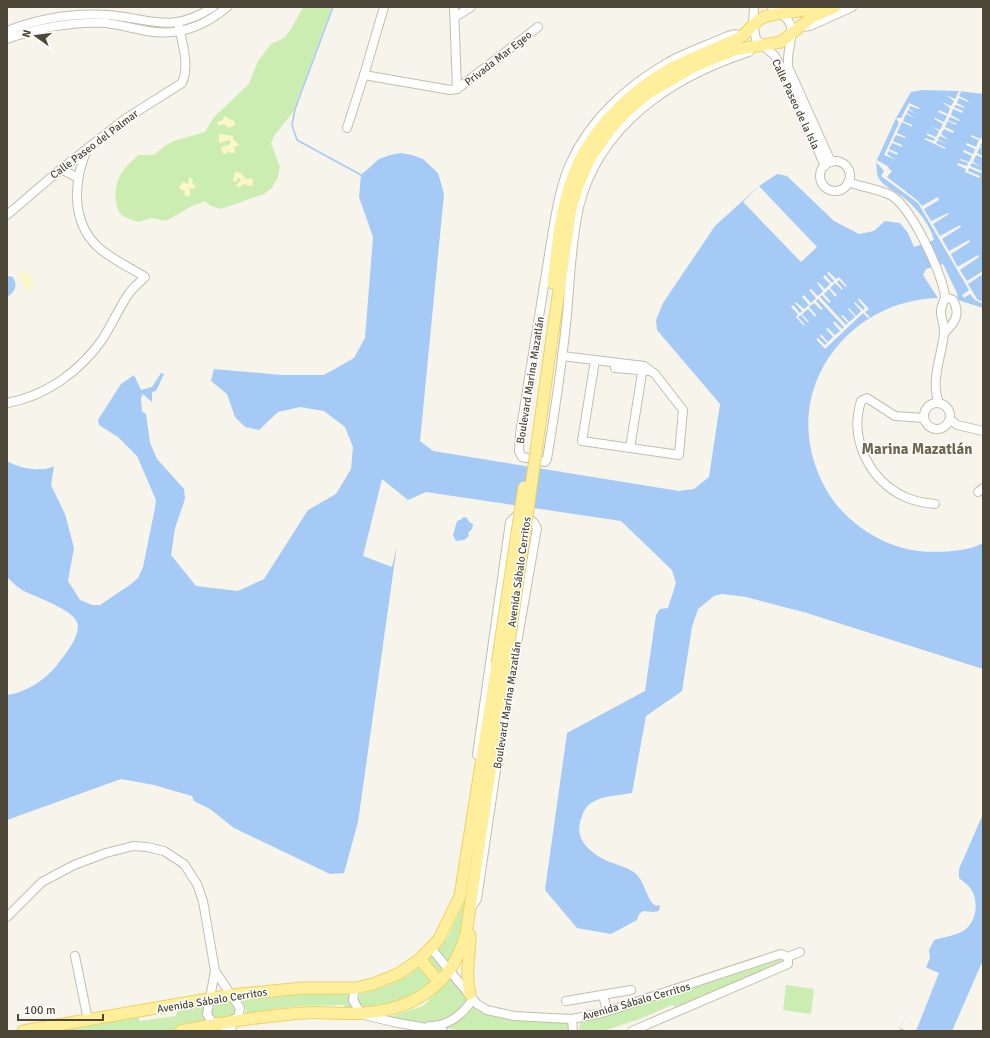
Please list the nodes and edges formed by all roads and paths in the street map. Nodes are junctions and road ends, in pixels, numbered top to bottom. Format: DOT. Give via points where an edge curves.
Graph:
graph roads {
  1 [pos="213,7"];
  2 [pos="227,7"];
  3 [pos="384,7"];
  4 [pos="454,7"];
  5 [pos="471,7"];
  6 [pos="754,7"];
  7 [pos="772,7"];
  8 [pos="814,7"];
  9 [pos="835,7"];
  10 [pos="852,7"];
  11 [pos="789,11"];
  12 [pos="455,17"];
  13 [pos="178,23"];
  14 [pos="753,24"];
  15 [pos="538,27"];
  16 [pos="797,30"];
  17 [pos="7,31"];
  18 [pos="180,32"];
  19 [pos="7,39"];
  20 [pos="759,46"];
  21 [pos="785,68"];
  22 [pos="364,75"];
  23 [pos="457,89"];
  24 [pos="347,128"];
  25 [pos="87,149"];
  26 [pos="828,164"];
  27 [pos="61,169"];
  28 [pos="78,178"];
  29 [pos="848,182"];
  30 [pos="7,215"];
  31 [pos="564,232"];
  32 [pos="945,297"];
  33 [pos="944,333"];
  34 [pos="549,338"];
  35 [pos="562,358"];
  36 [pos="594,363"];
  37 [pos="645,370"];
  38 [pos="7,403"];
  39 [pos="939,403"];
  40 [pos="924,418"];
  41 [pos="951,420"];
  42 [pos="983,431"];
  43 [pos="630,448"];
  44 [pos="935,504"];
  45 [pos="491,738"];
  46 [pos="7,916"];
  47 [pos="468,921"];
  48 [pos="431,948"];
  49 [pos="800,952"];
  50 [pos="75,956"];
  51 [pos="788,957"];
  52 [pos="420,959"];
  53 [pos="450,969"];
  54 [pos="215,971"];
  55 [pos="440,982"];
  56 [pos="355,988"];
  57 [pos="631,990"];
  58 [pos="231,995"];
  59 [pos="603,995"];
  60 [pos="471,996"];
  61 [pos="208,1000"];
  62 [pos="566,1001"];
  63 [pos="607,1011"];
  64 [pos="361,1014"];
  65 [pos="572,1019"];
  66 [pos="88,1020"];
  67 [pos="412,1026"];
  68 [pos="228,1027"];
  69 [pos="48,1029"];
  70 [pos="23,1031"];
  71 [pos="181,1031"];
  72 [pos="443,1031"];
  73 [pos="573,1031"];
  74 [pos="632,1031"];
  1 -- 13 [label="street" via="194,18"];
  2 -- 18 [label="street" via="202,24"];
  3 -- 22 [label="street"];
  4 -- 12 [label="street"];
  5 -- 12 [label="street"];
  6 -- 14 [label="street"];
  7 -- 11 [label="street"];
  8 -- 11 [label="main road, Boulevard Marina Mazatlán" via="804,11"];
  9 -- 16 [label="main road, Boulevard Marina Mazatlán" via="812,17"];
  10 -- 16 [label="street, Boulevard Marina Mazatlán"];
  11 -- 14 [label="main road, Boulevard Marina Mazatlán" via="765,17"];
  11 -- 16 [label="street" via="790,24"];
  12 -- 23 [label="street"];
  13 -- 17 [label="street" via="159,24 121,16 88,15 47,19"];
  13 -- 18 [label="street, Calle Paseo del Palmar"];
  14 -- 20 [label="street"];
  14 -- 31 [label="main road, Boulevard Marina Mazatlán" via="742,36 670,69 638,91 601,127 587,147 567,194"];
  15 -- 23 [label="street, Privada Mar Egeo"];
  16 -- 20 [label="main road, Boulevard Marina Mazatlán" via="781,42"];
  16 -- 21 [label="street, Calle Paseo de la Isla" via="788,51"];
  18 -- 19 [label="street" via="155,32 112,24 89,23 34,31"];
  18 -- 25 [label="street, Calle Paseo del Palmar" via="186,65 182,83 124,119"];
  20 -- 21 [label="street, Calle Paseo de la Isla" via="775,56"];
  20 -- 31 [label="main road, Boulevard Marina Mazatlán" via="734,50 693,67 647,94 626,112 600,143 590,160 578,186"];
  21 -- 26 [label="street, Calle Paseo de la Isla"];
  22 -- 23 [label="street" via="450,90"];
  22 -- 24 [label="street"];
  25 -- 27 [label="street, Calle Paseo del Palmar"];
  25 -- 28 [label="street"];
  26 -- 29 [label="street" via="839,162 846,167 849,174"];
  26 -- 29 [label="street" via="820,174 824,187 837,191"];
  27 -- 28 [label="street"];
  27 -- 30 [label="street, Calle Paseo del Palmar"];
  28 -- 38 [label="street" via="76,202 89,234 102,250 145,276 130,293 102,340 83,363 68,376 38,394"];
  29 -- 32 [label="street" via="892,197 909,214 935,267"];
  31 -- 34 [label="main road, Boulevard Marina Mazatlán"];
  31 -- 35 [label="street, Boulevard Marina Mazatlán"];
  31 -- 35 [label="street, Boulevard Marina Mazatlán" via="520,434 519,451 522,457 545,462 548,459"];
  32 -- 33 [label="street" via="940,311"];
  32 -- 33 [label="street" via="954,300 958,313 955,322"];
  33 -- 39 [label="street" via="937,368"];
  34 -- 45 [label="main road, Avenida Sábalo Cerritos, bridge"];
  35 -- 36 [label="street"];
  36 -- 37 [label="street"];
  36 -- 43 [label="street" via="582,441"];
  37 -- 43 [label="street"];
  37 -- 43 [label="street" via="655,374 683,410 678,455"];
  39 -- 40 [label="street" via="929,406"];
  39 -- 41 [label="street" via="949,410"];
  40 -- 41 [label="street" via="928,425 937,430 944,428"];
  40 -- 44 [label="street" via="895,416 864,398 860,405 858,429 864,455 880,479 896,492 916,501"];
  41 -- 42 [label="street" via="957,426"];
  45 -- 45 [label="street, Boulevard Marina Mazatlán" via="537,528 532,519 518,516 510,522"];
  45 -- 47 [label="main road, Avenida Sábalo Cerritos"];
  45 -- 48 [label="main road, Avenida Sábalo Cerritos" via="460,896 446,927"];
  46 -- 54 [label="street" via="42,882 69,867 133,846 158,849 171,854 184,864 197,884 203,901"];
  47 -- 53 [label="main road, Avenida Sábalo Cerritos" via="462,946"];
  47 -- 60 [label="main road" via="470,943 467,983"];
  48 -- 52 [label="main road, Avenida Sábalo Cerritos"];
  48 -- 53 [label="street, Avenida Sábalo Cerritos"];
  49 -- 51 [label="street, Avenida Sábalo Cerritos"];
  50 -- 66 [label="street"];
  51 -- 63 [label="street, Avenida Sábalo Cerritos" via="781,954"];
  51 -- 74 [label="street, Avenida Sábalo Cerritos" via="788,964"];
  52 -- 55 [label="main road"];
  52 -- 56 [label="main road, Avenida Sábalo Cerritos" via="398,974"];
  53 -- 55 [label="main road, Avenida Sábalo Cerritos"];
  53 -- 60 [label="street, Avenida Sábalo Cerritos"];
  54 -- 58 [label="street"];
  54 -- 61 [label="street"];
  55 -- 64 [label="main road, Avenida Sábalo Cerritos" via="425,995 410,1003 385,1011"];
  56 -- 58 [label="main road, Avenida Sábalo Cerritos" via="302,988"];
  56 -- 64 [label="street" via="353,1000"];
  57 -- 59 [label="street"];
  58 -- 61 [label="main road, Avenida Sábalo Cerritos"];
  58 -- 68 [label="street" via="240,1011"];
  59 -- 62 [label="street"];
  59 -- 63 [label="street"];
  60 -- 65 [label="street, Avenida Sábalo Cerritos" via="482,1007 493,1012 534,1018"];
  60 -- 67 [label="street" via="460,1014 445,1024"];
  61 -- 66 [label="main road, Avenida Sábalo Cerritos"];
  61 -- 68 [label="street" via="209,1020"];
  63 -- 65 [label="street, Avenida Sábalo Cerritos"];
  64 -- 67 [label="street, Avenida Sábalo Cerritos"];
  64 -- 68 [label="main road, Avenida Sábalo Cerritos" via="327,1011 301,1013"];
  65 -- 73 [label="street"];
  66 -- 69 [label="main road, Avenida Sábalo Cerritos"];
  67 -- 72 [label="street, Avenida Sábalo Cerritos"];
  68 -- 71 [label="main road, Avenida Sábalo Cerritos"];
  69 -- 70 [label="main road, Avenida Sábalo Cerritos"];
}
